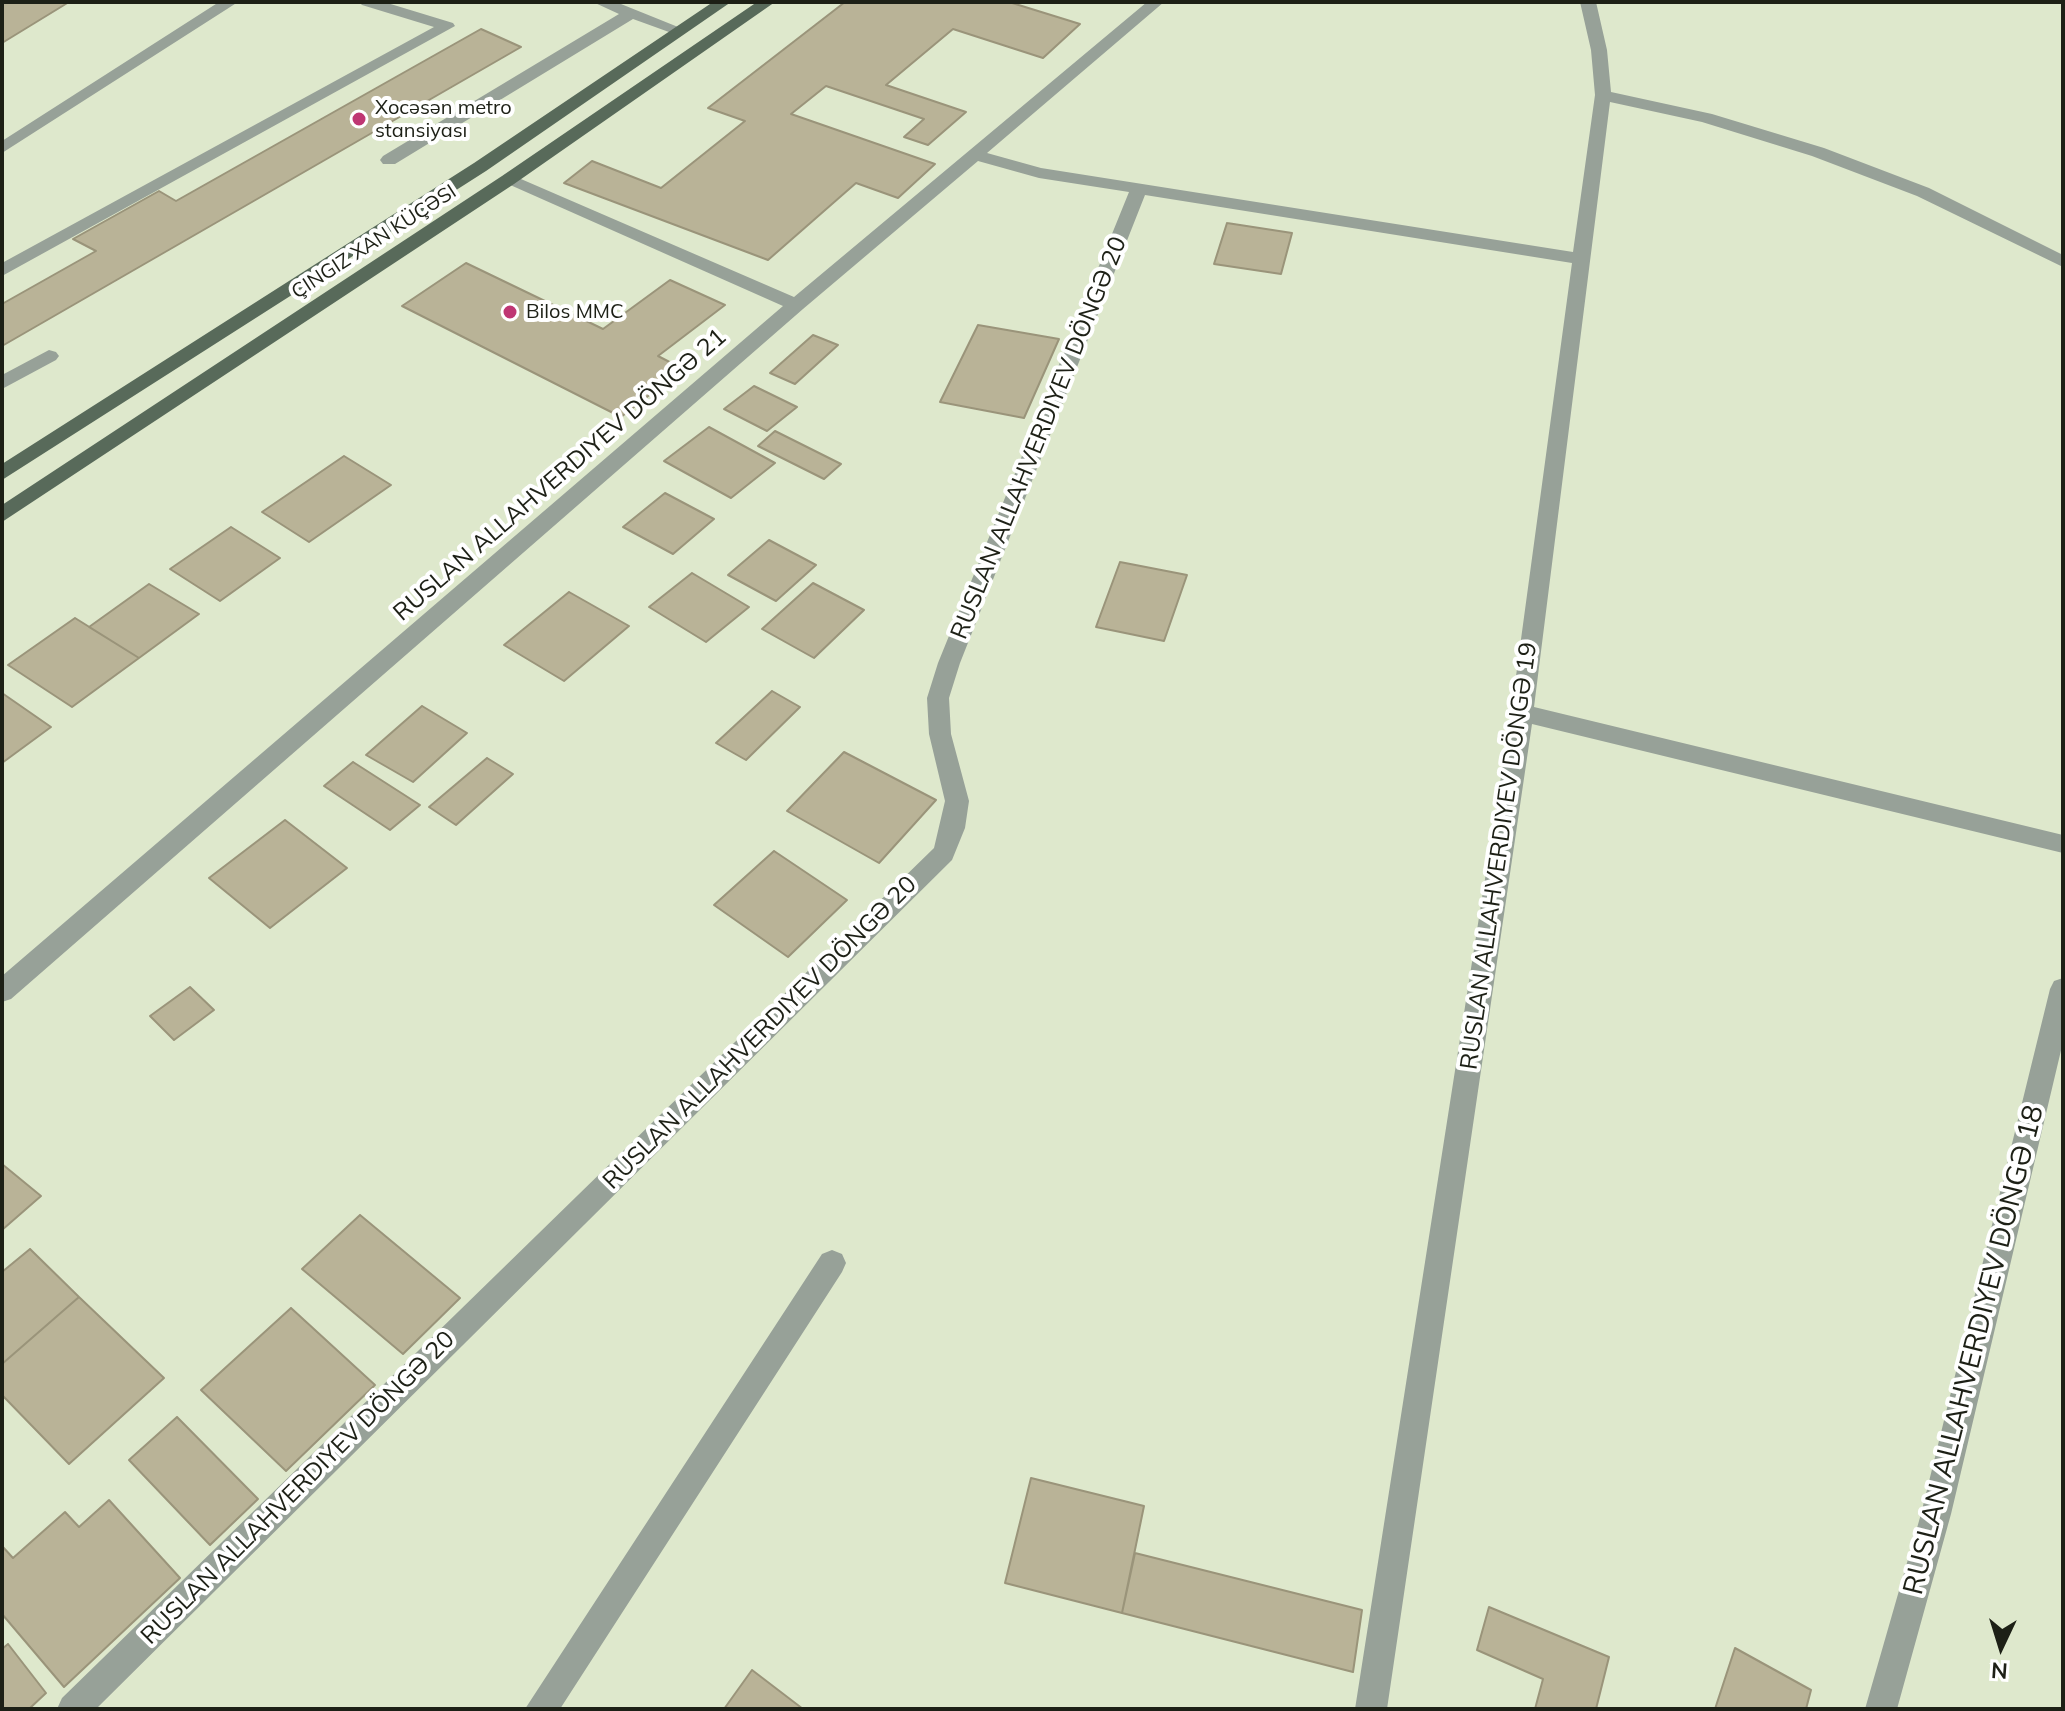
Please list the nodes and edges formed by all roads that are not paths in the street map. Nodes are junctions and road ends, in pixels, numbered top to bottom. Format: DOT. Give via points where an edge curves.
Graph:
graph roads {
  1 [pos="230,2"];
  2 [pos="367,2"];
  3 [pos="601,2"];
  4 [pos="723,2"];
  5 [pos="767,2"];
  6 [pos="1156,2"];
  7 [pos="1588,2"];
  8 [pos="632,13"];
  9 [pos="680,31"];
  10 [pos="1603,95"];
  11 [pos="2,148"];
  12 [pos="976,155"];
  13 [pos="389,160"];
  14 [pos="508,180"];
  15 [pos="1139,189"];
  16 [pos="1582,259"];
  17 [pos="2063,262"];
  18 [pos="2,270"];
  19 [pos="796,305"];
  20 [pos="49,356"];
  21 [pos="2,383"];
  22 [pos="2,473"];
  23 [pos="2,515"];
  24 [pos="1522,713"];
  25 [pos="2063,844"];
  26 [pos="2063,989"];
  27 [pos="2,991"];
  28 [pos="832,1263"];
  29 [pos="73,1709"];
  30 [pos="541,1709"];
  31 [pos="1371,1709"];
  32 [pos="1881,1709"];
  1 -- 11 [label="street"];
  2 -- 18 [label="street" via="447,26"];
  3 -- 8 [label="street"];
  4 -- 9 [label="main road, ÇINGIZ XAN KÜÇƏSI"];
  5 -- 14 [label="main road, ÇINGIZ XAN KÜÇƏSI"];
  6 -- 12 [label="street, RUSLAN ALLAHVERDIYEV DÖNGƏ 21"];
  7 -- 10 [label="street, RUSLAN ALLAHVERDIYEV DÖNGƏ 19"];
  8 -- 9 [label="street"];
  8 -- 13 [label="street"];
  9 -- 22 [label="main road, ÇINGIZ XAN KÜÇƏSI" via="480,167"];
  10 -- 16 [label="street, RUSLAN ALLAHVERDIYEV DÖNGƏ 19"];
  10 -- 17 [label="street" via="1706,118 1818,152 1923,192"];
  12 -- 15 [label="street" via="1039,173"];
  12 -- 19 [label="street, RUSLAN ALLAHVERDIYEV DÖNGƏ 21"];
  14 -- 19 [label="street"];
  14 -- 23 [label="main road, ÇINGIZ XAN KÜÇƏSI"];
  15 -- 16 [label="street"];
  15 -- 29 [label="street, RUSLAN ALLAHVERDIYEV DÖNGƏ 20" via="938,698 940,734 957,801 944,853"];
  16 -- 24 [label="street, RUSLAN ALLAHVERDIYEV DÖNGƏ 19"];
  19 -- 27 [label="street, RUSLAN ALLAHVERDIYEV DÖNGƏ 21"];
  20 -- 21 [label="street"];
  24 -- 25 [label="street"];
  24 -- 31 [label="street, RUSLAN ALLAHVERDIYEV DÖNGƏ 19"];
  26 -- 32 [label="street, RUSLAN ALLAHVERDIYEV DÖNGƏ 18" via="1936,1514"];
  28 -- 30 [label="street"];
}
